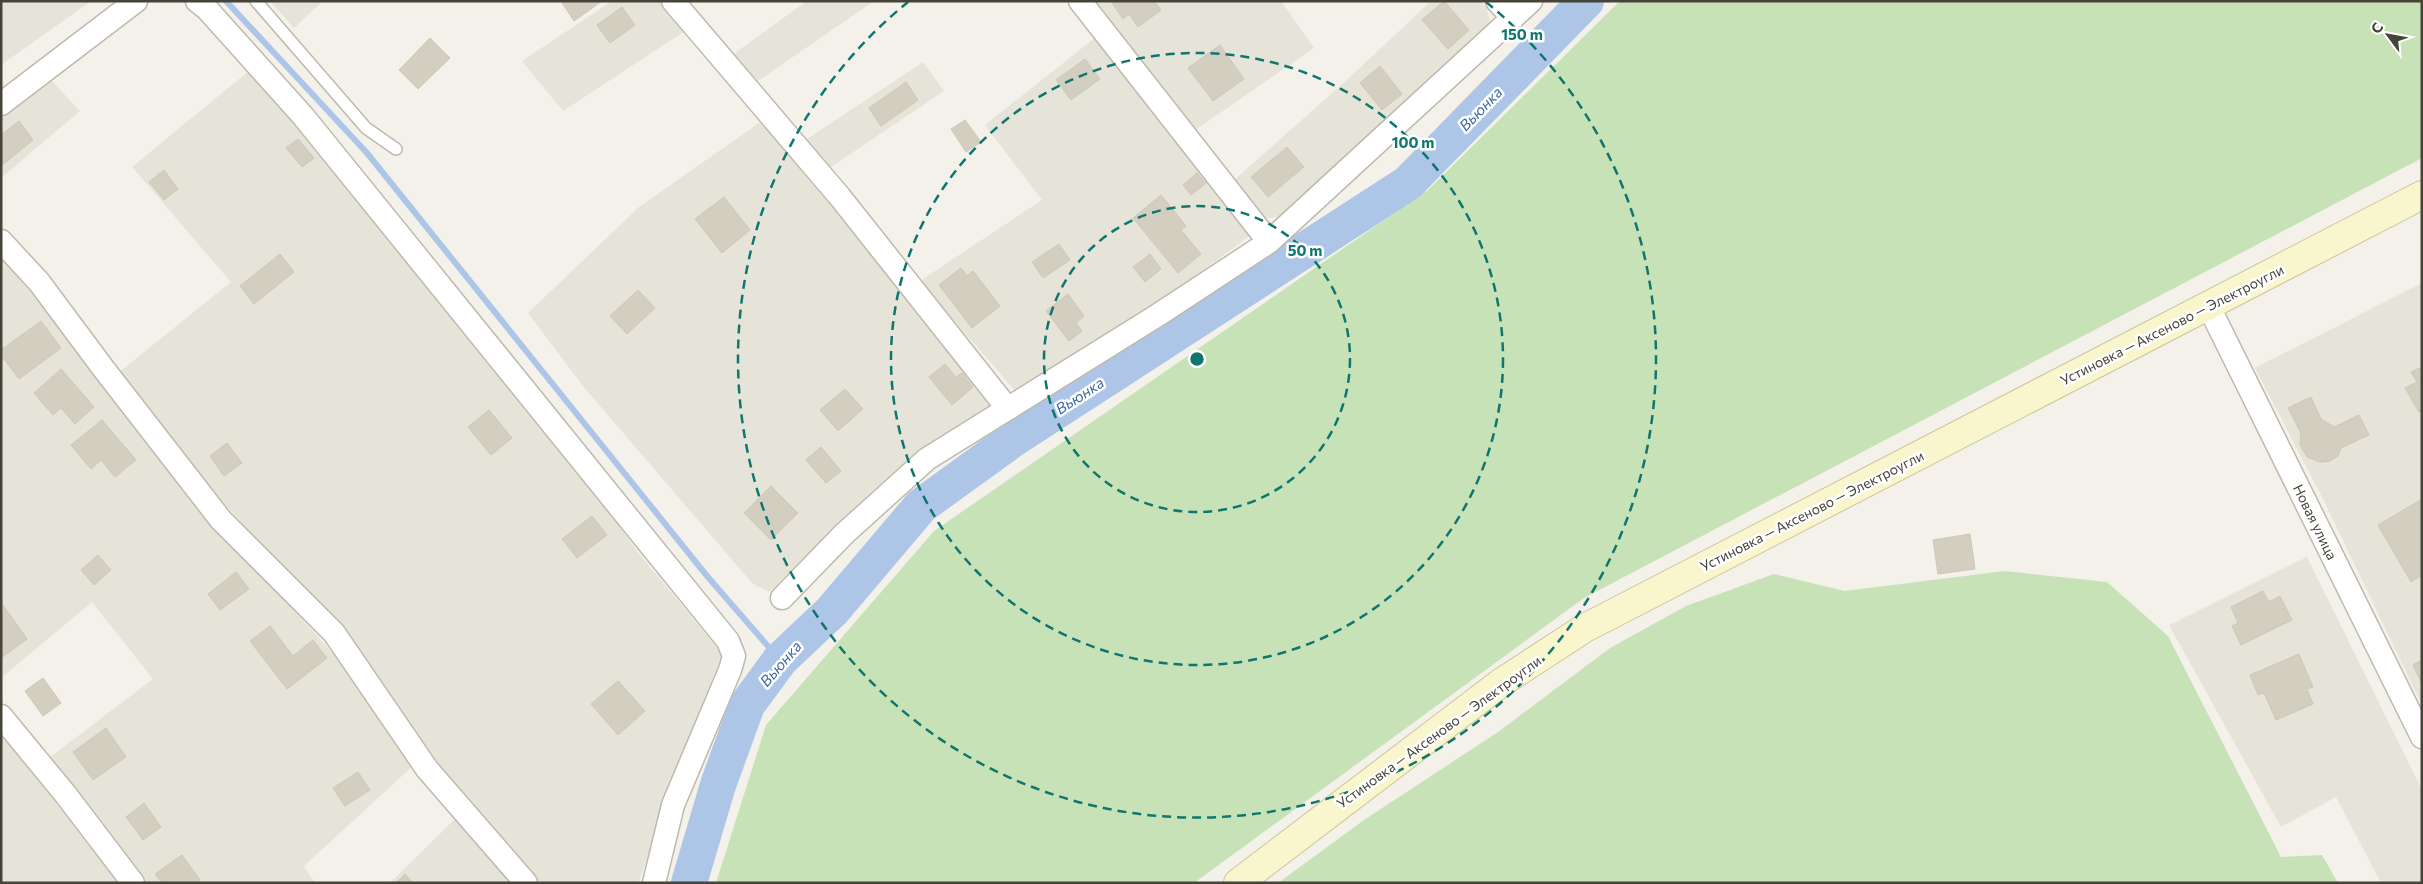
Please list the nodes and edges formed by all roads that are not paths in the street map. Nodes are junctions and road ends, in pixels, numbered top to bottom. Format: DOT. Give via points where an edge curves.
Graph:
graph roads {
  1 [pos="136,1"];
  2 [pos="197,1"];
  3 [pos="256,1"];
  4 [pos="673,1"];
  5 [pos="1080,1"];
  6 [pos="1497,1"];
  7 [pos="1532,1"];
  8 [pos="1513,18"];
  9 [pos="1,104"];
  10 [pos="396,149"];
  11 [pos="2422,195"];
  12 [pos="1,241"];
  13 [pos="1268,242"];
  14 [pos="2209,306"];
  15 [pos="1008,409"];
  16 [pos="782,598"];
  17 [pos="1,716"];
  18 [pos="2422,737"];
  19 [pos="133,883"];
  20 [pos="526,883"];
  21 [pos="654,883"];
  22 [pos="1238,883"];
  1 -- 9 [label="street"];
  2 -- 21 [label="street" via="303,116 728,641 734,656 730,670 673,806"];
  3 -- 10 [label="lane" via="366,128"];
  4 -- 15 [label="street" via="840,197"];
  5 -- 13 [label="street"];
  6 -- 8 [label="street"];
  7 -- 8 [label="street"];
  8 -- 13 [label="street"];
  11 -- 14 [label="main road, Устиновка — Аксеново — Электроугли"];
  12 -- 20 [label="street" via="39,282 221,520 334,633 427,769"];
  13 -- 15 [label="street"];
  14 -- 18 [label="street, Новая улица"];
  14 -- 22 [label="main road, Устиновка — Аксеново — Электроугли" via="1585,628 1502,682"];
  15 -- 16 [label="street" via="927,459 844,534"];
  17 -- 19 [label="street"];
}
